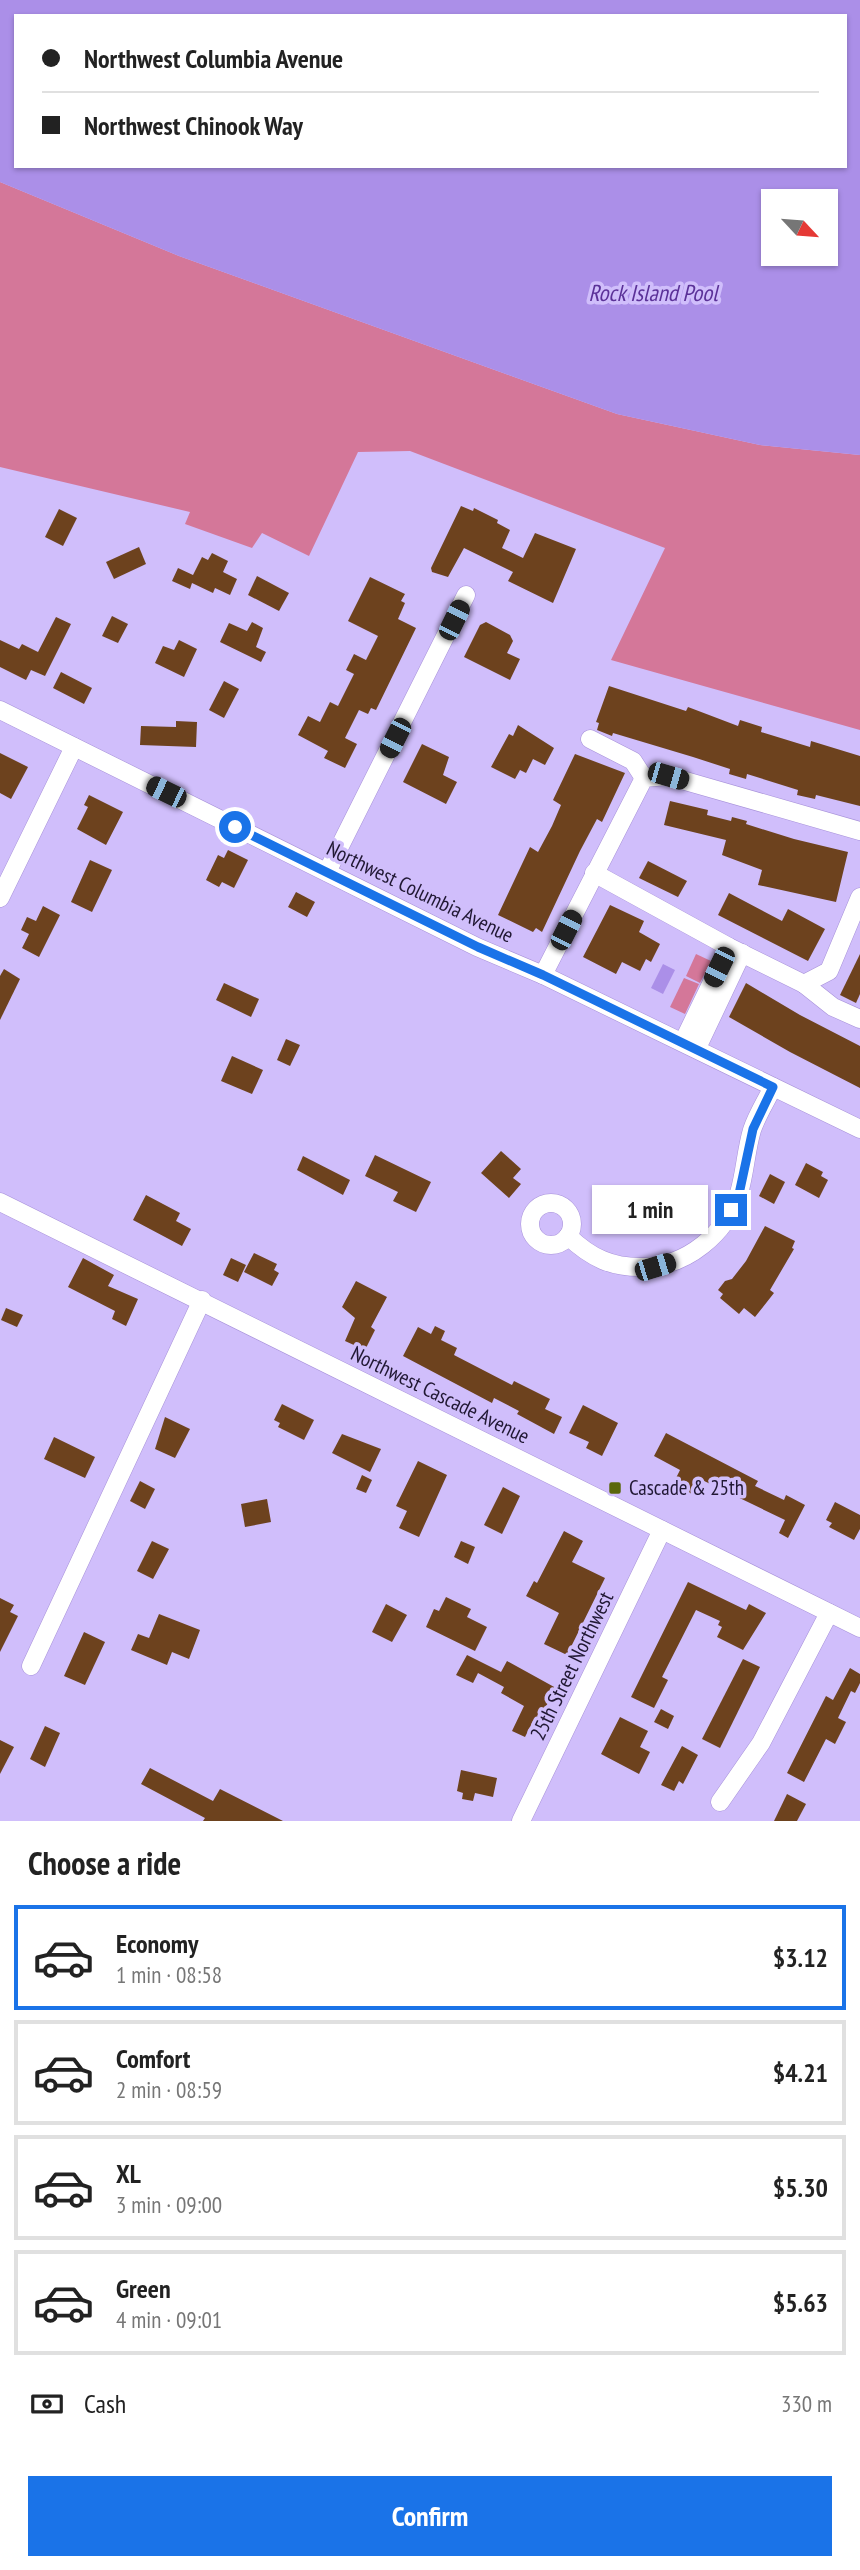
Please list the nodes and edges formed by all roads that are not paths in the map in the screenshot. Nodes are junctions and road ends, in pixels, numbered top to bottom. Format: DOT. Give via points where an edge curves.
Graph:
graph roads {
  1 [pos="466,596"];
  2 [pos="0,710"];
  3 [pos="590,739"];
  4 [pos="74,747"];
  5 [pos="644,779"];
  6 [pos="860,831"];
  7 [pos="327,872"];
  8 [pos="594,873"];
  9 [pos="860,897"];
  10 [pos="0,898"];
  11 [pos="735,950"];
  12 [pos="543,975"];
  13 [pos="804,984"];
  14 [pos="860,1019"];
  15 [pos="690,1045"];
  16 [pos="773,1087"];
  17 [pos="860,1129"];
  18 [pos="0,1202"];
  19 [pos="568,1236"];
  20 [pos="202,1300"];
  21 [pos="662,1530"];
  22 [pos="829,1613"];
  23 [pos="860,1628"];
  24 [pos="31,1666"];
  25 [pos="720,1801"];
  26 [pos="521,1821"];
  1 -- 7 [label="street"];
  2 -- 4 [label="street, Northwest Columbia Avenue"];
  3 -- 5 [label="street" via="633,761"];
  4 -- 7 [label="street, Northwest Columbia Avenue"];
  4 -- 10 [label="street"];
  5 -- 6 [label="street" via="668,776"];
  5 -- 8 [label="street"];
  7 -- 12 [label="street, Northwest Columbia Avenue"];
  8 -- 11 [label="street"];
  8 -- 12 [label="street"];
  9 -- 13 [label="street" via="829,971"];
  11 -- 13 [label="street"];
  11 -- 15 [label="street"];
  12 -- 15 [label="street, Northwest Columbia Avenue"];
  13 -- 14 [label="street" via="834,1007"];
  15 -- 16 [label="street, Northwest Columbia Avenue"];
  16 -- 17 [label="street, Northwest Columbia Avenue"];
  16 -- 19 [label="street" via="753,1129 739,1194 724,1225 703,1246 655,1267 624,1267 598,1260"];
  18 -- 20 [label="street, Northwest Cascade Avenue"];
  20 -- 21 [label="street, Northwest Cascade Avenue"];
  20 -- 24 [label="street"];
  21 -- 22 [label="street, Northwest Cascade Avenue"];
  21 -- 26 [label="street, 25th Street Northwest"];
  22 -- 23 [label="street, Northwest Cascade Avenue"];
  22 -- 25 [label="street" via="761,1743"];
}
